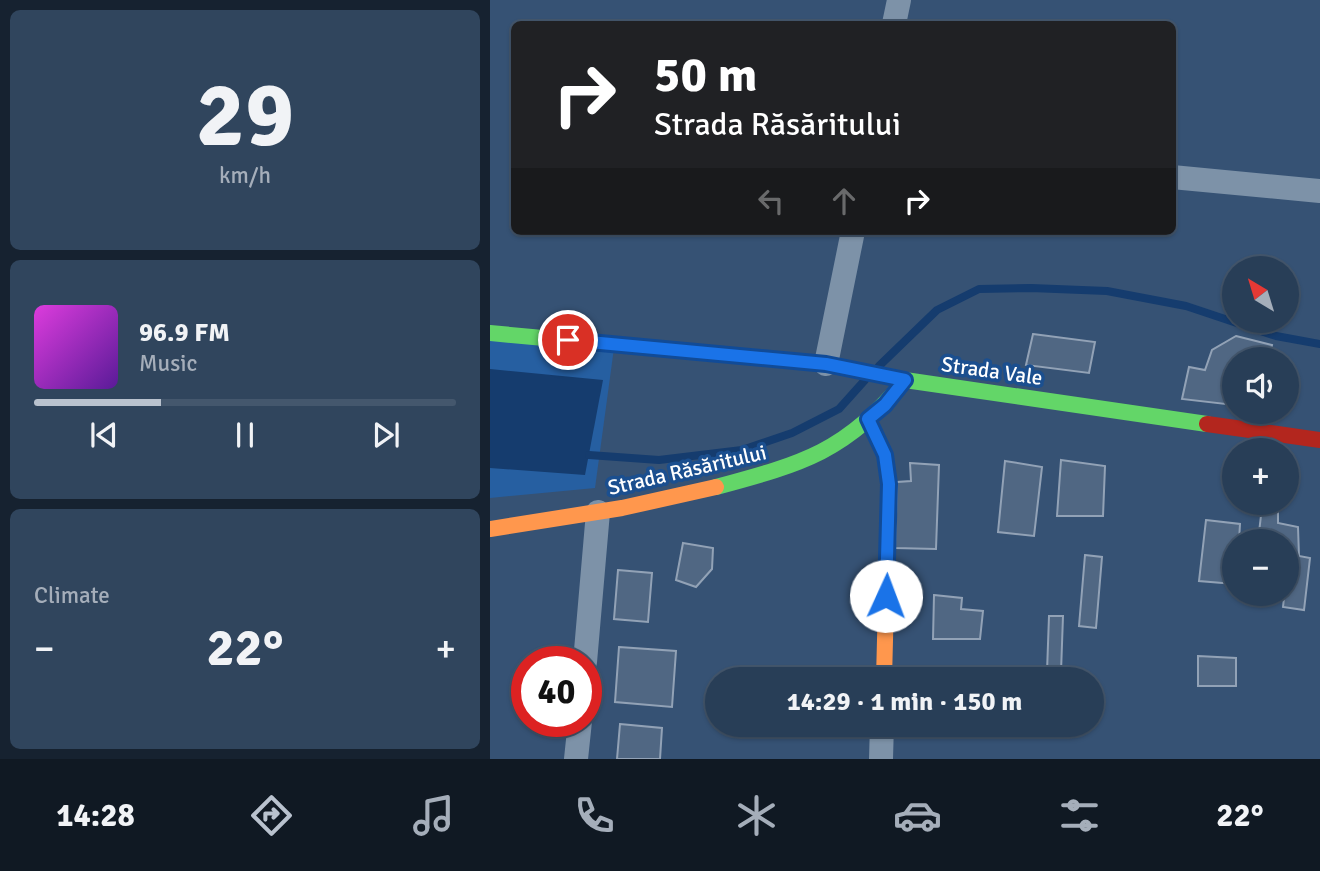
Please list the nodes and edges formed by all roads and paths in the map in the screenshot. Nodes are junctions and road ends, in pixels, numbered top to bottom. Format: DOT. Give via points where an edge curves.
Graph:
graph roads {
  1 [pos="899,0"];
  2 [pos="895,21"];
  3 [pos="1176,177"];
  4 [pos="1320,191"];
  5 [pos="852,235"];
  6 [pos="490,333"];
  7 [pos="826,364"];
  8 [pos="905,380"];
  9 [pos="868,419"];
  10 [pos="1320,440"];
  11 [pos="598,512"];
  12 [pos="490,529"];
  13 [pos="586,646"];
  14 [pos="884,667"];
  15 [pos="578,737"];
  16 [pos="882,737"];
  17 [pos="576,759"];
  18 [pos="881,759"];
  1 -- 2 [label="street"];
  3 -- 4 [label="street"];
  5 -- 7 [label="street"];
  6 -- 7 [label="street, Strada Vale"];
  7 -- 8 [label="street, Strada Vale"];
  8 -- 9 [label="street, Strada Răsăritului"];
  8 -- 10 [label="street, Strada Vale"];
  9 -- 11 [label="street, Strada Răsăritului" via="836,445 790,466 718,488"];
  9 -- 14 [label="street" via="885,455 889,484"];
  11 -- 12 [label="street, Strada Răsăritului"];
  11 -- 13 [label="street"];
  15 -- 17 [label="street"];
  16 -- 18 [label="street"];
}
